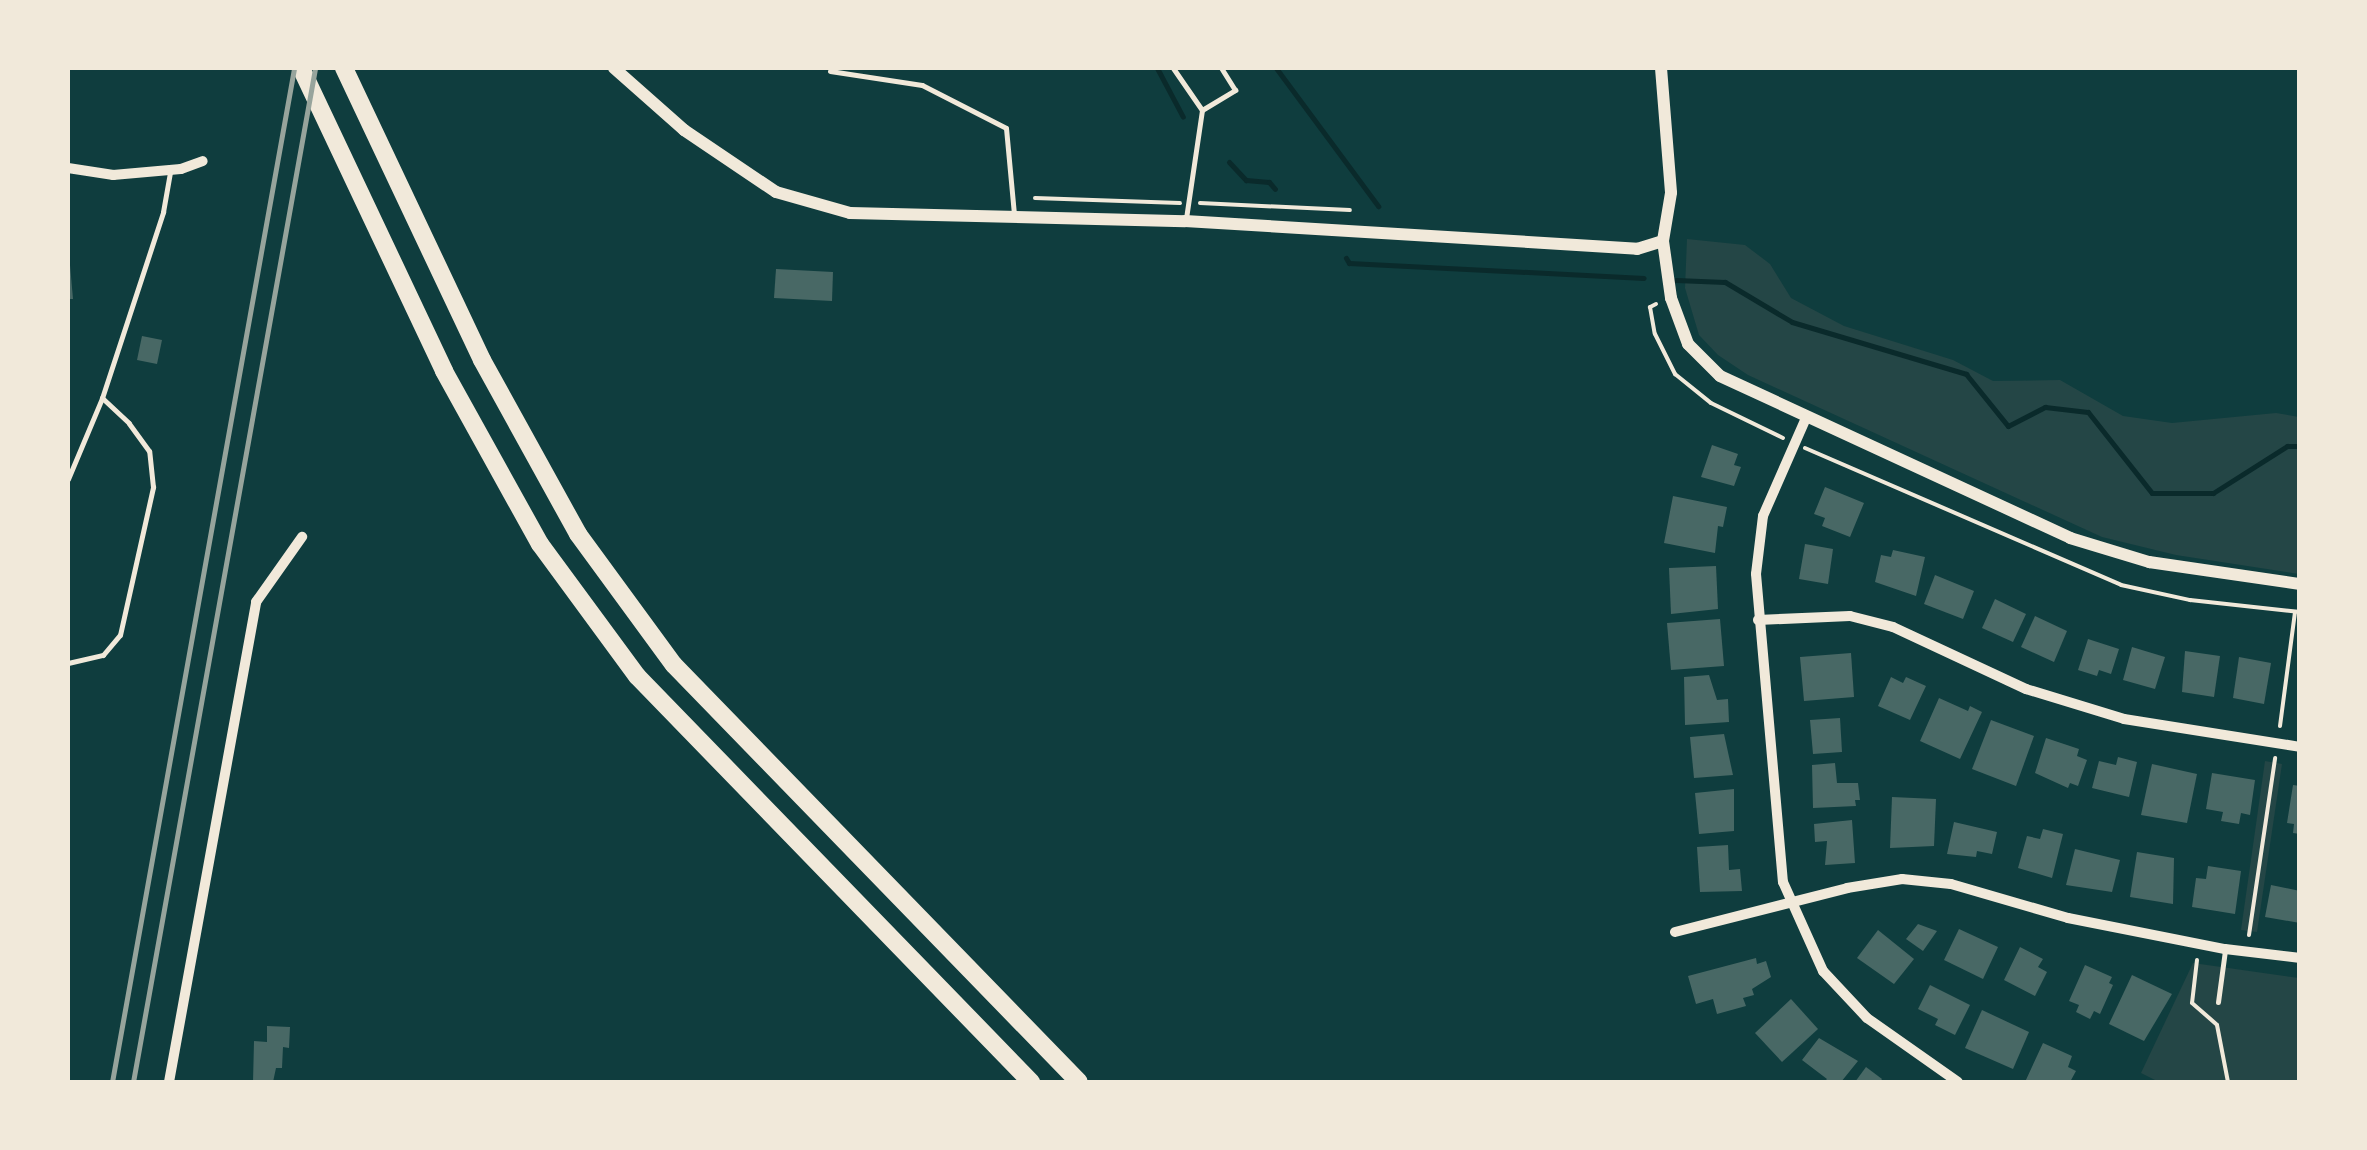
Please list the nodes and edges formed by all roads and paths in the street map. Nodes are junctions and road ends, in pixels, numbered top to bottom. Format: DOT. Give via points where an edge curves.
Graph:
graph roads {
  1 [pos="301,68"];
  2 [pos="344,68"];
  3 [pos="614,68"];
  4 [pos="1174,68"];
  5 [pos="1221,68"];
  6 [pos="1661,68"];
  7 [pos="830,71"];
  8 [pos="1202,110"];
  9 [pos="203,160"];
  10 [pos="68,168"];
  11 [pos="171,170"];
  12 [pos="1014,217"];
  13 [pos="1185,221"];
  14 [pos="1663,240"];
  15 [pos="102,398"];
  16 [pos="1806,418"];
  17 [pos="68,479"];
  18 [pos="302,537"];
  19 [pos="2300,584"];
  20 [pos="2295,612"];
  21 [pos="1758,620"];
  22 [pos="68,664"];
  23 [pos="2280,726"];
  24 [pos="2300,747"];
  25 [pos="2275,758"];
  26 [pos="1791,902"];
  27 [pos="1675,932"];
  28 [pos="2249,934"];
  29 [pos="2226,949"];
  30 [pos="2300,958"];
  31 [pos="2197,960"];
  32 [pos="2218,1002"];
  33 [pos="169,1082"];
  34 [pos="1031,1082"];
  35 [pos="1080,1082"];
  36 [pos="1958,1082"];
  37 [pos="2228,1082"];
  1 -- 34 [label="highway" via="444,371 540,544 637,676"];
  2 -- 35 [label="highway" via="482,360 578,534 674,665"];
  3 -- 12 [label="street" via="684,130 776,192 850,213"];
  4 -- 8 [label="lane"];
  5 -- 8 [label="lane" via="1235,90"];
  6 -- 14 [label="street" via="1670,193"];
  7 -- 12 [label="lane" via="922,85 1006,128"];
  8 -- 13 [label="lane"];
  9 -- 11 [label="street"];
  10 -- 11 [label="street" via="112,175"];
  11 -- 15 [label="lane"];
  12 -- 13 [label="street"];
  13 -- 14 [label="street" via="1637,249"];
  14 -- 16 [label="street" via="1671,298 1698,359"];
  15 -- 17 [label="lane"];
  15 -- 22 [label="lane" via="149,451 153,486 120,634 103,656"];
  16 -- 19 [label="street" via="2070,538 2148,562"];
  16 -- 21 [label="street" via="1762,516"];
  18 -- 33 [label="street" via="256,602"];
  20 -- 23 [label="path"];
  21 -- 24 [label="street" via="1864,620 2026,689 2124,719"];
  21 -- 26 [label="street" via="1782,882"];
  25 -- 28 [label="path"];
  26 -- 27 [label="street"];
  26 -- 29 [label="street" via="1902,879 1951,884 2068,918"];
  26 -- 36 [label="street" via="1823,971 1866,1018"];
  29 -- 30 [label="street"];
  29 -- 32 [label="lane"];
  31 -- 37 [label="path" via="2192,1003 2217,1026"];
}
